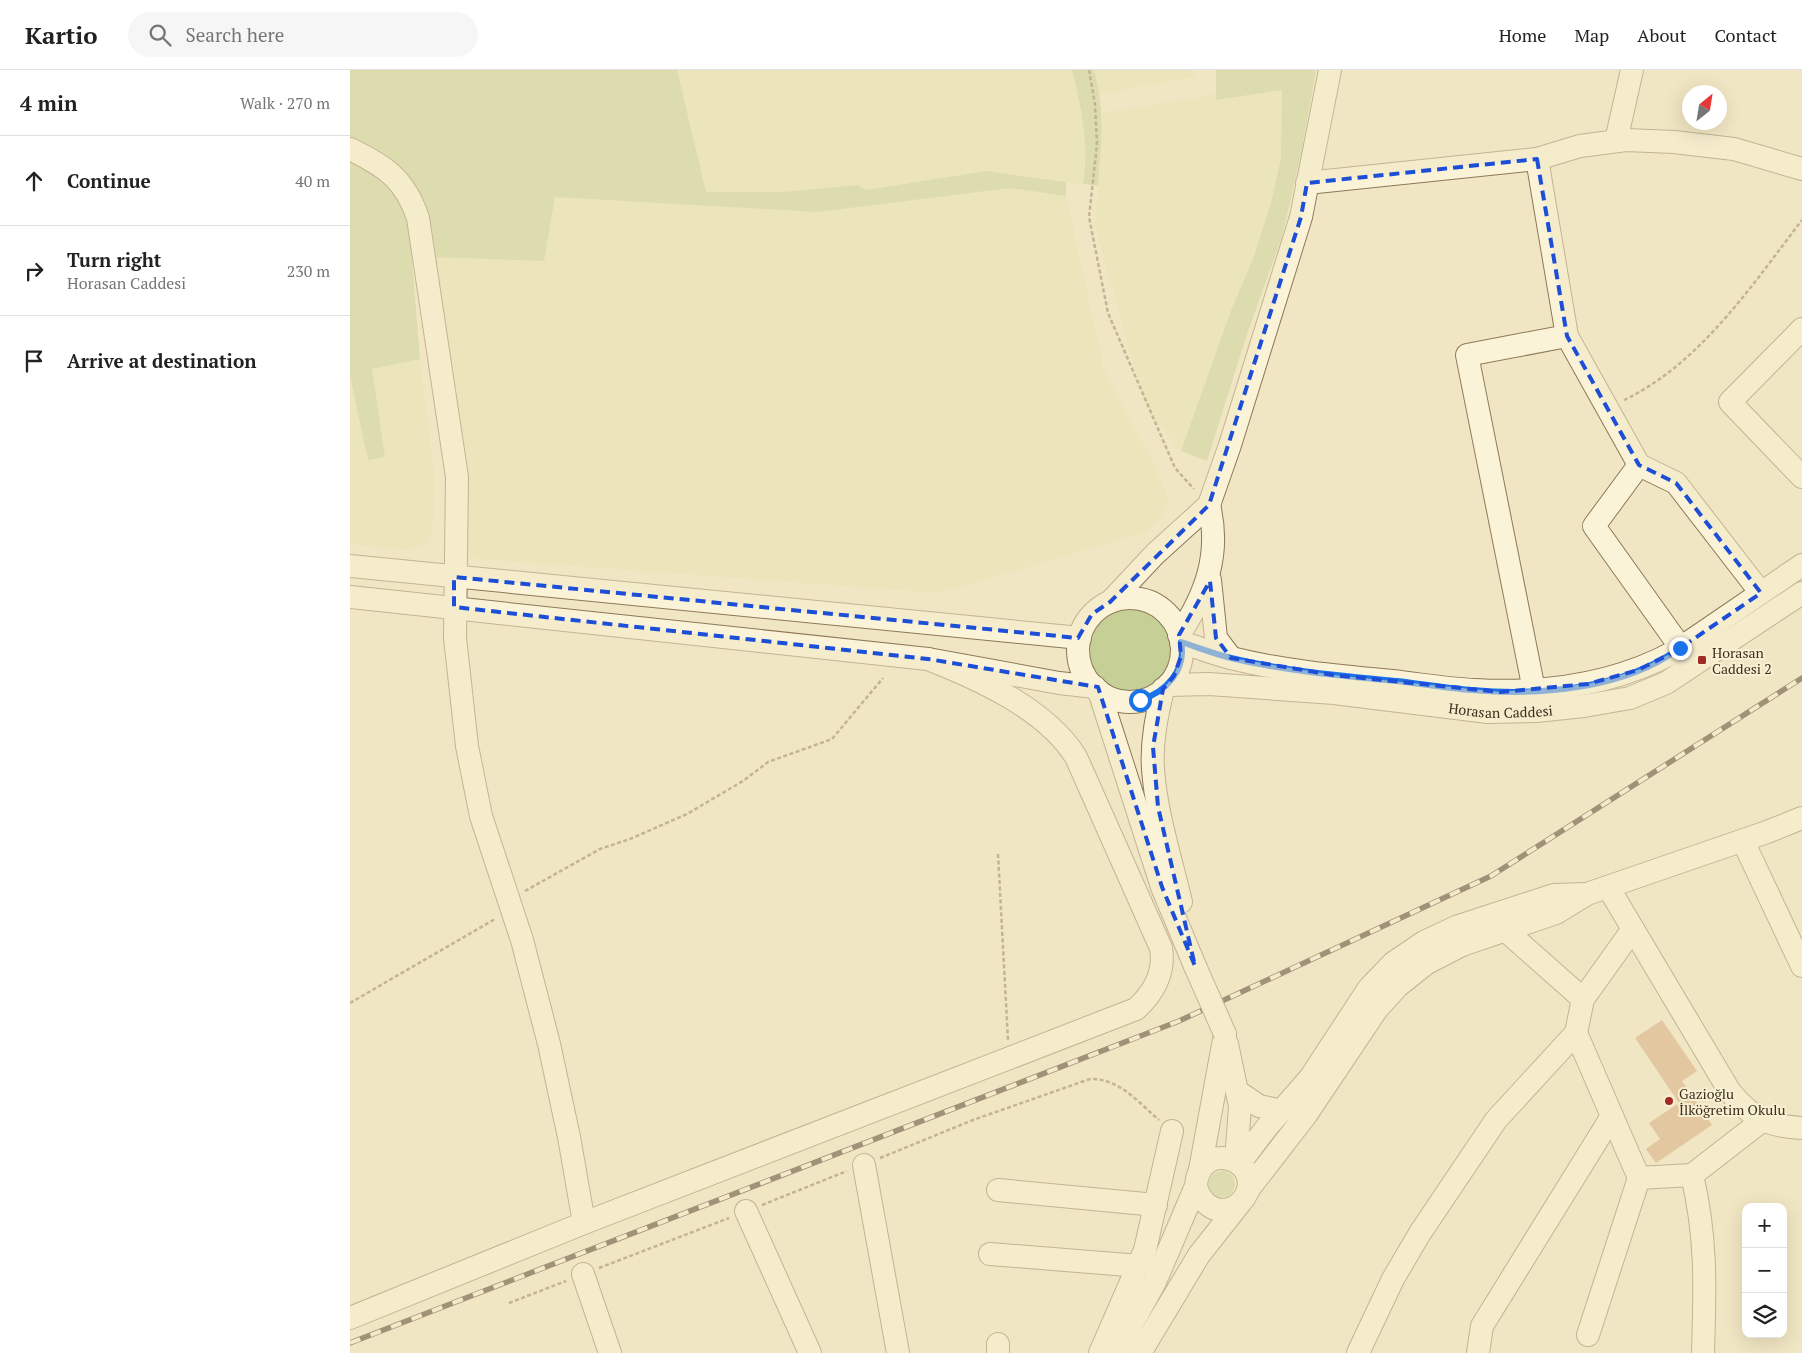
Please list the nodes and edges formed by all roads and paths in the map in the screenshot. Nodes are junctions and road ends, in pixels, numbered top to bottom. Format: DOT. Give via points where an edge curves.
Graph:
graph roads {
  1 [pos="1089,70"];
  2 [pos="1330,70"];
  3 [pos="1632,70"];
  4 [pos="1616,141"];
  5 [pos="350,149"];
  6 [pos="1537,159"];
  7 [pos="1802,169"];
  8 [pos="1308,183"];
  9 [pos="1802,220"];
  10 [pos="1802,329"];
  11 [pos="1567,336"];
  12 [pos="1606,406"];
  13 [pos="1639,465"];
  14 [pos="1802,477"];
  15 [pos="1209,505"];
  16 [pos="1802,565"];
  17 [pos="350,566"];
  18 [pos="1209,574"];
  19 [pos="454,577"];
  20 [pos="1761,593"];
  21 [pos="1802,593"];
  22 [pos="350,597"];
  23 [pos="1110,602"];
  24 [pos="454,607"];
  25 [pos="1080,638"];
  26 [pos="1180,638"];
  27 [pos="1680,648"];
  28 [pos="1231,658"];
  29 [pos="928,659"];
  30 [pos="883,678"];
  31 [pos="1166,687"];
  32 [pos="1097,689"];
  33 [pos="1534,690"];
  34 [pos="1802,818"];
  35 [pos="1743,841"];
  36 [pos="998,854"];
  37 [pos="1597,890"];
  38 [pos="510,905"];
  39 [pos="1633,929"];
  40 [pos="1505,930"];
  41 [pos="1195,966"];
  42 [pos="1802,966"];
  43 [pos="1583,999"];
  44 [pos="350,1003"];
  45 [pos="1576,1033"];
  46 [pos="1225,1034"];
  47 [pos="1008,1059"];
  48 [pos="1237,1091"];
  49 [pos="1282,1111"];
  50 [pos="1612,1116"];
  51 [pos="1763,1120"];
  52 [pos="1802,1128"];
  53 [pos="1172,1131"];
  54 [pos="1237,1163"];
  55 [pos="864,1165"];
  56 [pos="1692,1174"];
  57 [pos="1198,1178"];
  58 [pos="1639,1178"];
  59 [pos="998,1190"];
  60 [pos="1244,1196"];
  61 [pos="1156,1205"];
  62 [pos="746,1211"];
  63 [pos="584,1223"];
  64 [pos="990,1254"];
  65 [pos="1140,1266"];
  66 [pos="583,1274"];
  67 [pos="509,1303"];
  68 [pos="350,1318"];
  69 [pos="1588,1335"];
  70 [pos="610,1353"];
  71 [pos="810,1353"];
  72 [pos="898,1353"];
  73 [pos="1100,1353"];
  74 [pos="1116,1353"];
  75 [pos="1140,1353"];
  76 [pos="1358,1353"];
  77 [pos="1478,1353"];
  78 [pos="1702,1353"];
  1 -- 15 [label="path" via="1096,104 1097,138 1089,216 1108,314 1175,468"];
  2 -- 8 [label="street"];
  3 -- 4 [label="street"];
  4 -- 6 [label="street" via="1580,146"];
  4 -- 7 [label="street" via="1658,140 1734,148"];
  5 -- 19 [label="street" via="391,172 408,194 418,218 457,477"];
  6 -- 8 [label="street"];
  6 -- 11 [label="street"];
  8 -- 15 [label="street" via="1298,226"];
  9 -- 12 [label="path" via="1745,292 1688,355 1642,391"];
  10 -- 14 [label="street" via="1730,402"];
  11 -- 12 [label="street"];
  11 -- 33 [label="street" via="1467,355"];
  12 -- 13 [label="street"];
  13 -- 20 [label="street" via="1676,483"];
  13 -- 27 [label="street" via="1594,526"];
  15 -- 18 [label="street" via="1214,546"];
  15 -- 23 [label="street" via="1155,554"];
  16 -- 20 [label="street, Horasan Caddesi"];
  17 -- 19 [label="street"];
  18 -- 26 [label="street"];
  18 -- 28 [label="street" via="1216,638"];
  19 -- 24 [label="street"];
  19 -- 25 [label="street"];
  20 -- 27 [label="street, Horasan Caddesi"];
  21 -- 31 [label="street, Horasan Caddesi" via="1666,683 1630,698 1584,706 1488,712 1334,693 1209,684"];
  22 -- 24 [label="street"];
  23 -- 25 [label="street" via="1092,614"];
  23 -- 26 [label="street" via="1131,598 1152,603 1169,616"];
  24 -- 29 [label="street"];
  24 -- 38 [label="street" via="466,746 482,816"];
  25 -- 32 [label="street" via="1080,665"];
  26 -- 28 [label="street, Horasan Caddesi"];
  26 -- 31 [label="street" via="1179,666"];
  27 -- 33 [label="street, Horasan Caddesi" via="1658,662 1618,677"];
  28 -- 33 [label="street, Horasan Caddesi" via="1333,675 1447,688 1500,692"];
  29 -- 32 [label="street"];
  29 -- 47 [label="street" via="967,674 998,691 1067,742 1161,948 1158,981 1136,1009"];
  30 -- 38 [label="path" via="832,739 768,762 687,814 600,849"];
  31 -- 32 [label="street" via="1150,697 1129,701 1108,696"];
  31 -- 41 [label="street" via="1153,747 1154,787"];
  32 -- 41 [label="street" via="1162,887"];
  34 -- 35 [label="street"];
  35 -- 37 [label="street"];
  35 -- 42 [label="street"];
  36 -- 47 [label="path"];
  37 -- 39 [label="street"];
  37 -- 40 [label="street" via="1556,913"];
  37 -- 49 [label="street" via="1554,895 1474,921 1440,934 1408,952 1369,988 1310,1078"];
  38 -- 44 [label="path"];
  38 -- 63 [label="street" via="530,968 559,1085"];
  39 -- 43 [label="street"];
  39 -- 51 [label="street" via="1730,1092"];
  40 -- 43 [label="street"];
  40 -- 60 [label="street" via="1439,956 1398,986 1366,1023 1306,1115"];
  41 -- 46 [label="street, bridge"];
  43 -- 45 [label="street"];
  45 -- 50 [label="street"];
  45 -- 76 [label="street" via="1496,1120 1406,1256"];
  46 -- 48 [label="street"];
  46 -- 57 [label="street"];
  47 -- 63 [label="street"];
  48 -- 49 [label="street" via="1259,1106"];
  48 -- 54 [label="street" via="1240,1106"];
  49 -- 54 [label="street"];
  50 -- 58 [label="street"];
  50 -- 77 [label="street" via="1482,1326"];
  51 -- 52 [label="street" via="1777,1126"];
  51 -- 56 [label="street"];
  53 -- 55 [label="path" via="1118,1086 1090,1079 973,1120"];
  53 -- 61 [label="street"];
  54 -- 57 [label="street" via="1228,1158 1212,1159"];
  54 -- 60 [label="street" via="1246,1173"];
  55 -- 62 [label="path"];
  55 -- 72 [label="street"];
  56 -- 58 [label="street"];
  56 -- 78 [label="street" via="1699,1203 1705,1259"];
  57 -- 60 [label="street" via="1202,1201 1216,1209 1225,1210"];
  57 -- 74 [label="street" via="1155,1282"];
  58 -- 69 [label="street"];
  59 -- 61 [label="street"];
  60 -- 75 [label="street" via="1199,1255"];
  61 -- 65 [label="street"];
  62 -- 66 [label="path"];
  62 -- 71 [label="street"];
  63 -- 68 [label="street"];
  64 -- 65 [label="street"];
  65 -- 73 [label="street"];
  66 -- 67 [label="path"];
  66 -- 70 [label="street"];
}
